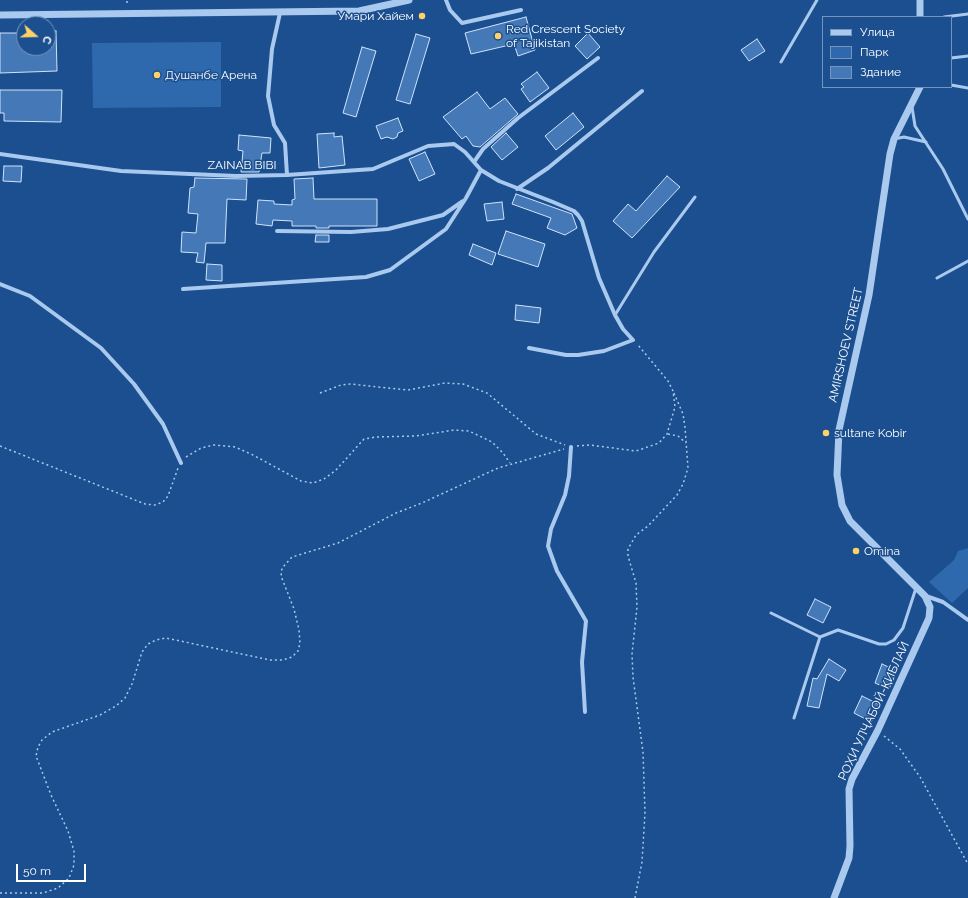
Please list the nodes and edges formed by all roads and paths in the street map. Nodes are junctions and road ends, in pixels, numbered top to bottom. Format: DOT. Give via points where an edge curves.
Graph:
graph roads {
  1 [pos="409,0"];
  2 [pos="446,0"];
  3 [pos="816,0"];
  4 [pos="920,0"];
  5 [pos="521,10"];
  6 [pos="280,12"];
  7 [pos="968,14"];
  8 [pos="0,16"];
  9 [pos="920,16"];
  10 [pos="952,16"];
  11 [pos="968,56"];
  12 [pos="598,58"];
  13 [pos="952,58"];
  14 [pos="781,62"];
  15 [pos="952,85"];
  16 [pos="920,88"];
  17 [pos="968,88"];
  18 [pos="642,92"];
  19 [pos="912,105"];
  20 [pos="894,138"];
  21 [pos="926,142"];
  22 [pos="0,154"];
  23 [pos="474,162"];
  24 [pos="481,170"];
  25 [pos="287,175"];
  26 [pos="517,189"];
  27 [pos="695,197"];
  28 [pos="466,198"];
  29 [pos="968,219"];
  30 [pos="277,231"];
  31 [pos="968,261"];
  32 [pos="937,278"];
  33 [pos="0,284"];
  34 [pos="183,289"];
  35 [pos="615,316"];
  36 [pos="633,340"];
  37 [pos="529,348"];
  38 [pos="674,391"];
  39 [pos="320,393"];
  40 [pos="667,434"];
  41 [pos="686,443"];
  42 [pos="0,446"];
  43 [pos="571,447"];
  44 [pos="181,463"];
  45 [pos="510,463"];
  46 [pos="916,586"];
  47 [pos="925,596"];
  48 [pos="771,613"];
  49 [pos="968,620"];
  50 [pos="820,637"];
  51 [pos="585,712"];
  52 [pos="794,718"];
  53 [pos="878,730"];
  54 [pos="968,864"];
  55 [pos="0,893"];
  56 [pos="635,898"];
  57 [pos="834,898"];
  1 -- 6 [label="street" via="359,12"];
  2 -- 5 [label="street" via="450,10 462,23"];
  3 -- 14 [label="lane"];
  4 -- 9 [label="street"];
  6 -- 8 [label="street"];
  6 -- 25 [label="street" via="272,49 268,96 274,126 285,143"];
  7 -- 10 [label="lane"];
  11 -- 13 [label="lane"];
  12 -- 23 [label="street" via="518,118 483,149"];
  15 -- 17 [label="lane"];
  16 -- 19 [label="street, AMIRSHOEV STREET"];
  18 -- 26 [label="street" via="548,168"];
  19 -- 20 [label="street, AMIRSHOEV STREET"];
  19 -- 21 [label="lane" via="915,126"];
  20 -- 21 [label="lane" via="904,137"];
  20 -- 46 [label="street, AMIRSHOEV STREET" via="887,169 869,295 839,430 837,476 842,505 850,521"];
  21 -- 29 [label="lane"];
  22 -- 25 [label="street, ZAINAB BIBI" via="121,171 236,176"];
  23 -- 24 [label="street, ZAINAB BIBI"];
  23 -- 25 [label="street, ZAINAB BIBI" via="454,144 428,146 373,169"];
  24 -- 26 [label="street"];
  24 -- 28 [label="street"];
  26 -- 35 [label="street" via="553,202 578,215"];
  27 -- 35 [label="lane" via="654,252"];
  28 -- 30 [label="street" via="443,215 388,229 351,232"];
  28 -- 34 [label="street" via="446,229 400,263 379,274 308,282"];
  31 -- 32 [label="lane"];
  33 -- 44 [label="street" via="30,296 101,348 134,384 163,424"];
  35 -- 36 [label="street"];
  36 -- 37 [label="street" via="604,350 578,355"];
  36 -- 38 [label="path" via="668,380"];
  38 -- 40 [label="path" via="675,407"];
  38 -- 41 [label="path" via="683,414"];
  39 -- 43 [label="path" via="350,384 408,390 445,383 462,384 486,393 536,434"];
  40 -- 41 [label="path" via="678,436"];
  40 -- 43 [label="path" via="659,443 636,451 590,445"];
  41 -- 56 [label="path" via="688,468 677,495 636,535 628,549 636,583 637,607 632,654 643,752 642,862"];
  42 -- 44 [label="path" via="150,505 163,502 168,496"];
  43 -- 45 [label="path"];
  43 -- 51 [label="street" via="565,495 551,529 548,546 558,571 586,621 582,668"];
  44 -- 45 [label="path" via="188,454 201,448 214,445 235,447 301,481 313,483 336,470 364,439 416,436 454,430 469,431 488,439"];
  45 -- 55 [label="path" via="396,513 338,543 292,557 285,563 281,576 294,610 300,643 298,651 292,657 270,660 166,638 148,644 142,652 125,698 100,715 52,732 38,747 36,756 74,851 74,866 69,878 58,888 43,893"];
  46 -- 47 [label="street, РОҲИ УЛҶАБОЙ-ҚИБЛАӢ"];
  46 -- 50 [label="lane" via="903,628 894,640 879,644 838,630"];
  47 -- 49 [label="street" via="943,602"];
  47 -- 53 [label="street, РОҲИ УЛҶАБОЙ-ҚИБЛАӢ" via="930,607 929,618"];
  48 -- 50 [label="lane"];
  50 -- 52 [label="lane"];
  53 -- 54 [label="path" via="900,749 920,777"];
  53 -- 57 [label="street, РОҲИ УЛҶАБОЙ-ҚИБЛАӢ" via="849,789 850,852"];
}
